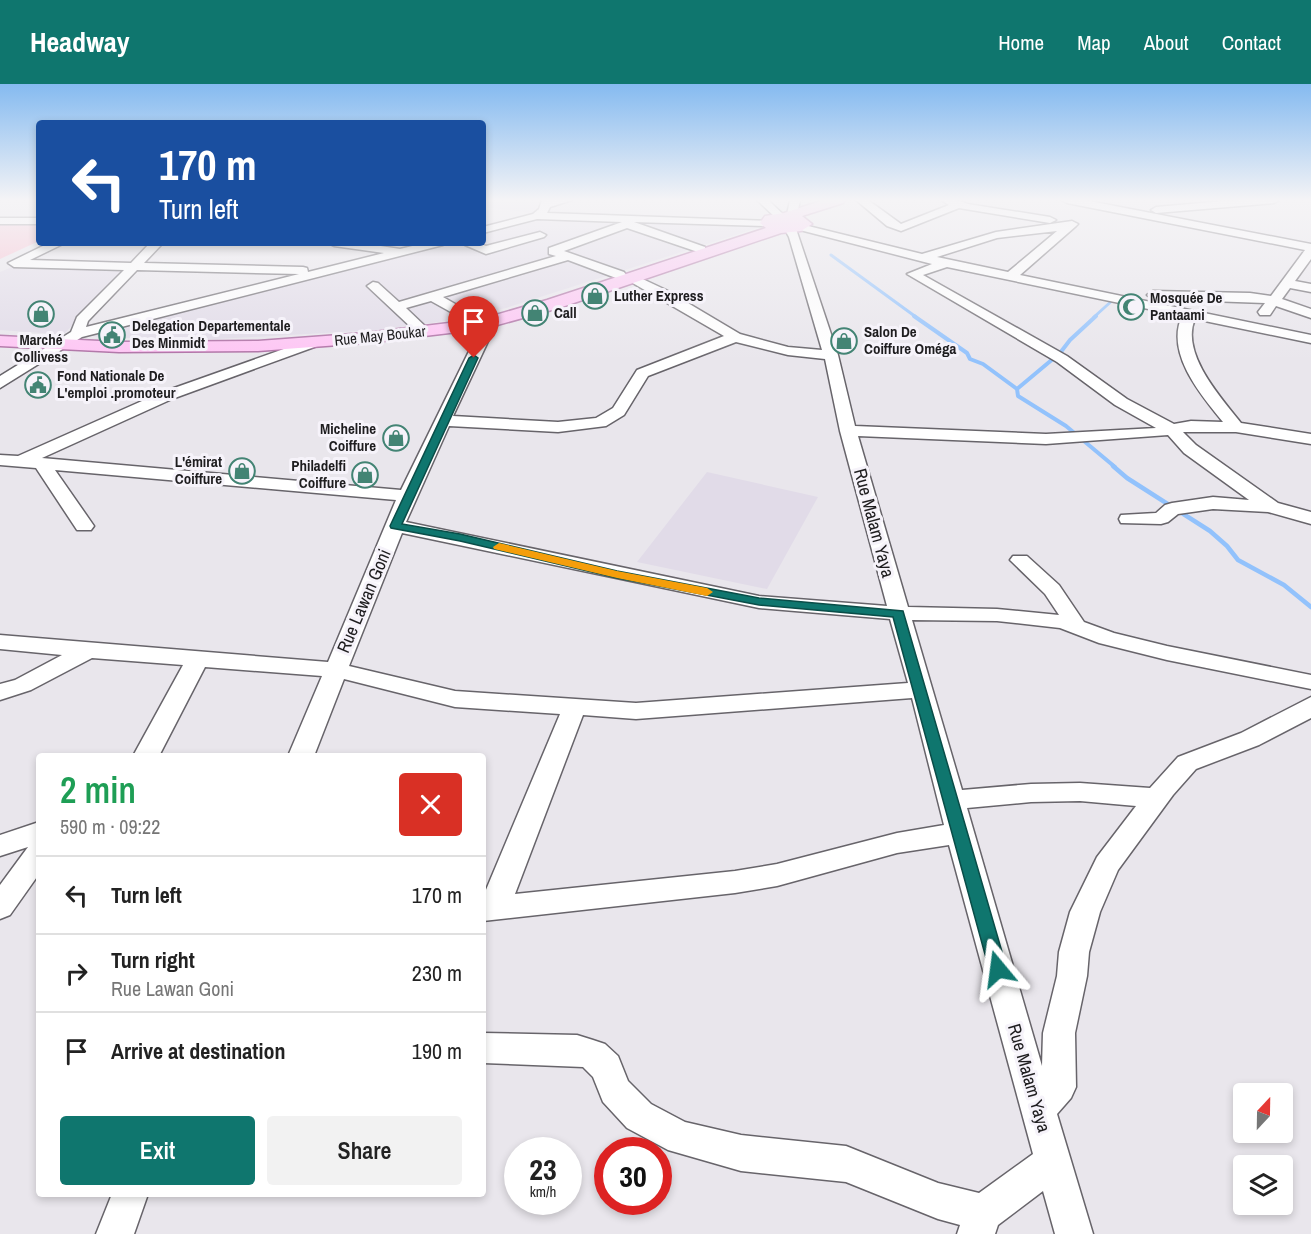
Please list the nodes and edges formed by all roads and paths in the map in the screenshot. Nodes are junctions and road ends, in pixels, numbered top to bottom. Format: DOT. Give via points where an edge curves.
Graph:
graph roads {
  1 [pos="35,254"];
  2 [pos="147,254"];
  3 [pos="398,254"];
  4 [pos="440,254"];
  5 [pos="560,254"];
  6 [pos="688,254"];
  7 [pos="693,254"];
  8 [pos="800,254"];
  9 [pos="906,254"];
  10 [pos="944,254"];
  11 [pos="952,254"];
  12 [pos="1037,254"];
  13 [pos="1308,254"];
  14 [pos="567,256"];
  15 [pos="947,256"];
  16 [pos="426,259"];
  17 [pos="132,268"];
  18 [pos="318,274"];
  19 [pos="1011,276"];
  20 [pos="625,277"];
  21 [pos="1285,283"];
  22 [pos="373,286"];
  23 [pos="1311,288"];
  24 [pos="433,297"];
  25 [pos="1273,300"];
  26 [pos="1133,302"];
  27 [pos="396,307"];
  28 [pos="1190,314"];
  29 [pos="1311,314"];
  30 [pos="479,322"];
  31 [pos="1254,327"];
  32 [pos="420,328"];
  33 [pos="0,336"];
  34 [pos="735,337"];
  35 [pos="1311,339"];
  36 [pos="66,340"];
  37 [pos="0,341"];
  38 [pos="312,343"];
  39 [pos="831,355"];
  40 [pos="0,383"];
  41 [pos="445,422"];
  42 [pos="1236,427"];
  43 [pos="1171,429"];
  44 [pos="848,431"];
  45 [pos="1311,439"];
  46 [pos="0,460"];
  47 [pos="29,462"];
  48 [pos="0,471"];
  49 [pos="407,496"];
  50 [pos="1271,507"];
  51 [pos="1311,518"];
  52 [pos="1128,519"];
  53 [pos="84,526"];
  54 [pos="395,526"];
  55 [pos="1020,560"];
  56 [pos="899,613"];
  57 [pos="1075,626"];
  58 [pos="0,642"];
  59 [pos="88,651"];
  60 [pos="197,660"];
  61 [pos="336,670"];
  62 [pos="1311,682"];
  63 [pos="920,690"];
  64 [pos="0,692"];
  65 [pos="574,705"];
  66 [pos="1311,705"];
  67 [pos="148,753"];
  68 [pos="302,753"];
  69 [pos="1157,798"];
  70 [pos="952,800"];
  71 [pos="959,832"];
  72 [pos="36,833"];
  73 [pos="0,846"];
  74 [pos="36,856"];
  75 [pos="0,907"];
  76 [pos="489,909"];
  77 [pos="486,1048"];
  78 [pos="1039,1109"];
  79 [pos="1054,1161"];
  80 [pos="129,1197"];
  81 [pos="979,1224"];
  82 [pos="115,1234"];
  83 [pos="1074,1234"];
  1 -- 17 [label="street" via="8,266"];
  2 -- 17 [label="street"];
  3 -- 18 [label="street"];
  4 -- 16 [label="street"];
  5 -- 14 [label="street"];
  6 -- 20 [label="main road, Rue May Boukar"];
  7 -- 20 [label="main road, Rue May Boukar"];
  8 -- 39 [label="street, Rue Malam Yaya"];
  9 -- 15 [label="street" via="922,258"];
  10 -- 15 [label="street"];
  11 -- 15 [label="street"];
  12 -- 19 [label="street"];
  13 -- 21 [label="street"];
  14 -- 20 [label="street"];
  14 -- 24 [label="street"];
  15 -- 19 [label="street"];
  15 -- 43 [label="street" via="913,274 1055,355 1121,402"];
  17 -- 18 [label="street" via="236,268"];
  17 -- 36 [label="street"];
  18 -- 36 [label="street"];
  19 -- 26 [label="street"];
  20 -- 30 [label="main road, Rue May Boukar" via="534,310"];
  20 -- 34 [label="street" via="661,293"];
  21 -- 23 [label="street"];
  21 -- 25 [label="street"];
  22 -- 27 [label="street"];
  24 -- 27 [label="street"];
  24 -- 30 [label="street"];
  25 -- 26 [label="street" via="1153,295"];
  25 -- 29 [label="street"];
  25 -- 31 [label="street"];
  26 -- 28 [label="street"];
  27 -- 32 [label="street"];
  28 -- 31 [label="street"];
  28 -- 42 [label="street" via="1184,336 1187,354 1209,394"];
  30 -- 32 [label="main road, Rue May Boukar"];
  30 -- 38 [label="main road, Rue May Boukar"];
  30 -- 41 [label="street, Rue Lawan Goni" via="483,337"];
  31 -- 35 [label="street"];
  32 -- 36 [label="main road, Rue May Boukar" via="285,341"];
  33 -- 36 [label="main road, Rue May Boukar"];
  34 -- 39 [label="street" via="788,351"];
  34 -- 41 [label="street" via="648,369 615,415 606,419 565,426"];
  36 -- 37 [label="main road, Rue May Boukar"];
  36 -- 38 [label="main road, Rue May Boukar" via="159,348"];
  36 -- 40 [label="street"];
  38 -- 47 [label="street" via="166,396"];
  39 -- 44 [label="street, Rue Malam Yaya"];
  41 -- 49 [label="street, Rue Lawan Goni"];
  42 -- 43 [label="street"];
  42 -- 45 [label="street"];
  43 -- 44 [label="street" via="1046,440"];
  43 -- 50 [label="street" via="1190,449"];
  44 -- 56 [label="street, Rue Malam Yaya"];
  46 -- 47 [label="street"];
  47 -- 48 [label="street"];
  47 -- 49 [label="street"];
  47 -- 53 [label="street" via="68,498"];
  49 -- 54 [label="street, Rue Lawan Goni"];
  50 -- 51 [label="street"];
  50 -- 52 [label="street" via="1213,503 1177,508 1161,518"];
  54 -- 56 [label="street" via="759,602"];
  54 -- 61 [label="street, Rue Lawan Goni"];
  55 -- 57 [label="street" via="1051,585"];
  56 -- 57 [label="street" via="1031,617"];
  56 -- 63 [label="street, Rue Malam Yaya"];
  57 -- 62 [label="street" via="1167,653"];
  58 -- 59 [label="street"];
  59 -- 60 [label="street"];
  59 -- 64 [label="street" via="23,685"];
  60 -- 61 [label="street"];
  60 -- 67 [label="street"];
  61 -- 65 [label="street" via="455,699"];
  61 -- 68 [label="street, Rue Lawan Goni"];
  63 -- 65 [label="street" via="636,711"];
  63 -- 70 [label="street, Rue Malam Yaya"];
  65 -- 76 [label="street"];
  66 -- 69 [label="street" via="1250,739 1187,763"];
  69 -- 70 [label="street" via="1080,792"];
  69 -- 78 [label="street" via="1107,865 1085,912 1059,1033 1059,1087"];
  70 -- 71 [label="street, Rue Malam Yaya"];
  71 -- 76 [label="street" via="735,882"];
  71 -- 78 [label="street, Rue Malam Yaya"];
  72 -- 73 [label="street"];
  74 -- 75 [label="street"];
  77 -- 81 [label="street" via="578,1050 593,1055 606,1068 615,1091 639,1116 680,1138 741,1152 846,1164 938,1201"];
  78 -- 79 [label="street, Rue Malam Yaya"];
  79 -- 81 [label="street"];
  79 -- 83 [label="street, Rue Malam Yaya"];
  80 -- 82 [label="street"];
}
